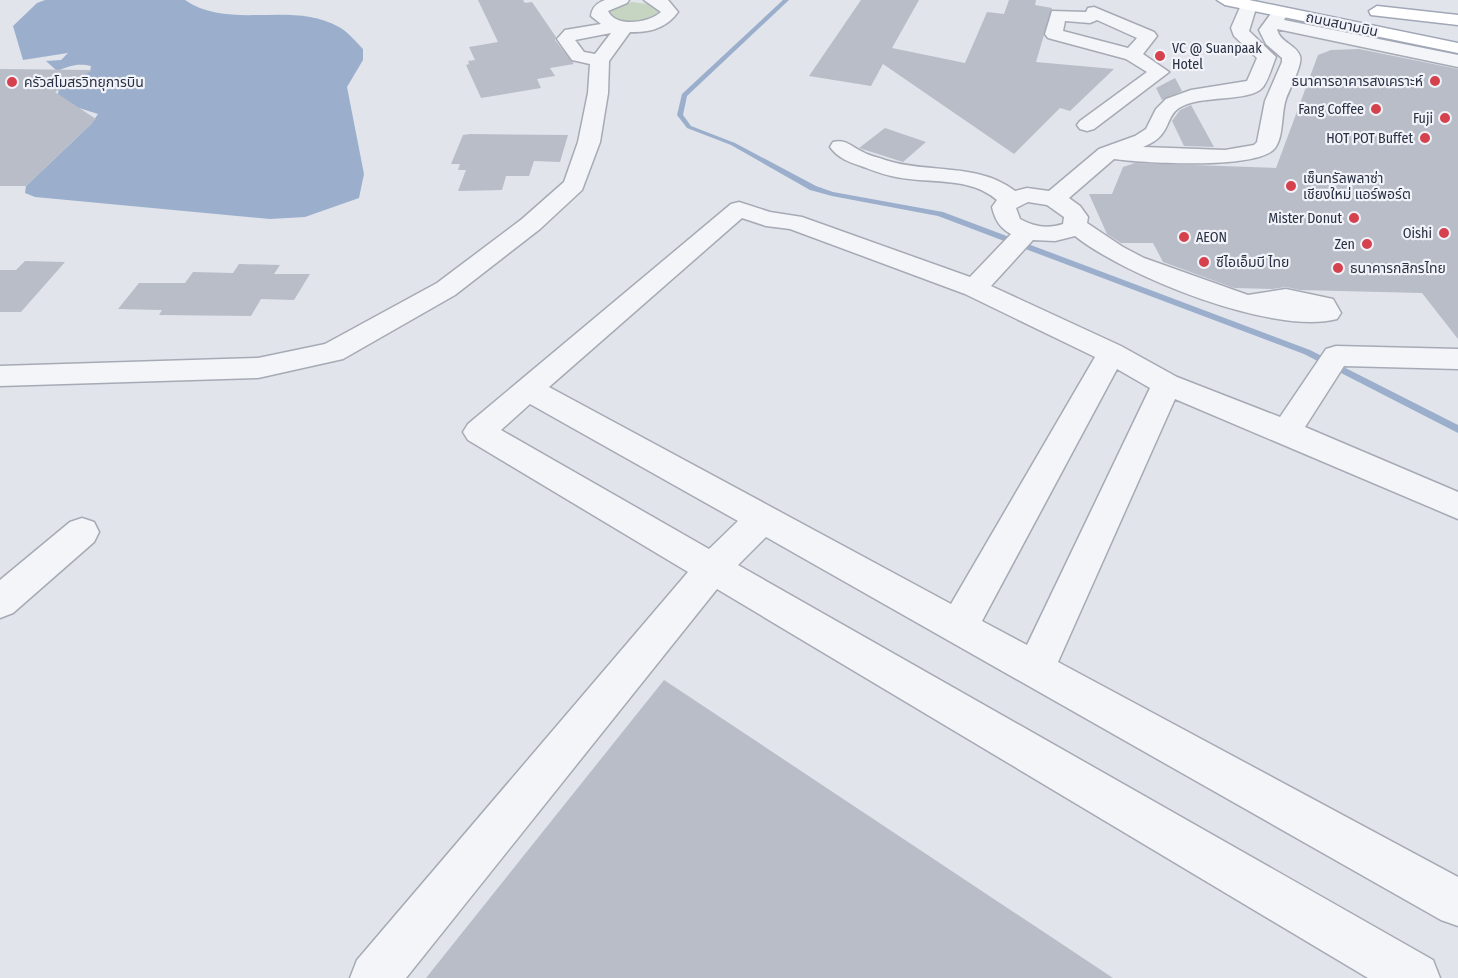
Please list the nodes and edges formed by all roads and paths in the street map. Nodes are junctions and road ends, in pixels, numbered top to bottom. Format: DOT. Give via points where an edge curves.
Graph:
graph roads {
  1 [pos="652,0"];
  2 [pos="1225,0"];
  3 [pos="1430,0"];
  4 [pos="614,1"];
  5 [pos="1258,2"];
  6 [pos="1095,10"];
  7 [pos="1406,16"];
  8 [pos="1277,17"];
  9 [pos="1458,20"];
  10 [pos="626,26"];
  11 [pos="1458,27"];
  12 [pos="1076,38"];
  13 [pos="1458,38"];
  14 [pos="1458,48"];
  15 [pos="1132,55"];
  16 [pos="1066,56"];
  17 [pos="600,61"];
  18 [pos="1458,61"];
  19 [pos="1087,125"];
  20 [pos="841,147"];
  21 [pos="1109,153"];
  22 [pos="1054,199"];
  23 [pos="1011,200"];
  24 [pos="1075,225"];
  25 [pos="1028,232"];
  26 [pos="974,288"];
  27 [pos="1248,303"];
  28 [pos="1111,353"];
  29 [pos="1458,359"];
  30 [pos="0,376"];
  31 [pos="1167,384"];
  32 [pos="528,389"];
  33 [pos="1286,432"];
  34 [pos="1458,506"];
  35 [pos="762,519"];
  36 [pos="82,532"];
  37 [pos="712,568"];
  38 [pos="0,602"];
  39 [pos="958,628"];
  40 [pos="1035,670"];
  41 [pos="1458,903"];
  42 [pos="375,978"];
  43 [pos="1415,978"];
  1 -- 10 [label="lane" via="676,5 660,21"];
  2 -- 5 [label="main road, ถนนสนามบิน"];
  3 -- 7 [label="main road, ถนนสนามบิน" via="1356,8"];
  4 -- 10 [label="lane" via="604,6 600,16"];
  5 -- 8 [label="main road, ถนนสนามบิน"];
  5 -- 13 [label="main road, ถนนสนามบิน"];
  5 -- 21 [label="lane" via="1240,28 1267,57 1255,84 1170,104 1154,132"];
  6 -- 12 [label="lane"];
  6 -- 12 [label="lane" via="1058,15 1054,34"];
  6 -- 15 [label="lane" via="1148,36"];
  7 -- 9 [label="main road, ถนนสนามบิน"];
  7 -- 11 [label="main road"];
  8 -- 14 [label="main road, ถนนสนามบิน"];
  8 -- 18 [label="lane"];
  8 -- 21 [label="lane" via="1268,30 1272,40 1291,56 1291,62 1275,101 1267,144 1261,150 1225,157"];
  10 -- 17 [label="lane"];
  10 -- 17 [label="lane" via="571,34 566,39 578,56"];
  12 -- 15 [label="lane"];
  12 -- 16 [label="lane"];
  15 -- 19 [label="lane" via="1160,72"];
  17 -- 30 [label="lane" via="589,142 574,184 531,224 446,289 333,352 258,368"];
  20 -- 23 [label="lane" via="855,157 897,171 956,176 993,185"];
  21 -- 22 [label="lane"];
  22 -- 23 [label="lane" via="1027,195"];
  22 -- 24 [label="lane" via="1072,210 1077,217"];
  23 -- 25 [label="lane" via="1004,207 1004,214 1008,221"];
  24 -- 25 [label="lane" via="1055,235"];
  24 -- 27 [label="lane" via="1098,244 1167,277"];
  25 -- 26 [label="lane"];
  26 -- 28 [label="lane"];
  26 -- 32 [label="lane" via="794,222 766,219 739,209"];
  28 -- 31 [label="lane"];
  28 -- 39 [label="lane"];
  29 -- 33 [label="lane" via="1336,356"];
  31 -- 33 [label="lane"];
  31 -- 40 [label="lane"];
  32 -- 35 [label="lane"];
  32 -- 37 [label="lane" via="479,432"];
  33 -- 34 [label="lane"];
  35 -- 37 [label="lane"];
  35 -- 39 [label="lane"];
  36 -- 38 [label="lane"];
  37 -- 42 [label="lane"];
  37 -- 43 [label="lane"];
  39 -- 40 [label="lane"];
  40 -- 41 [label="lane"];
}
